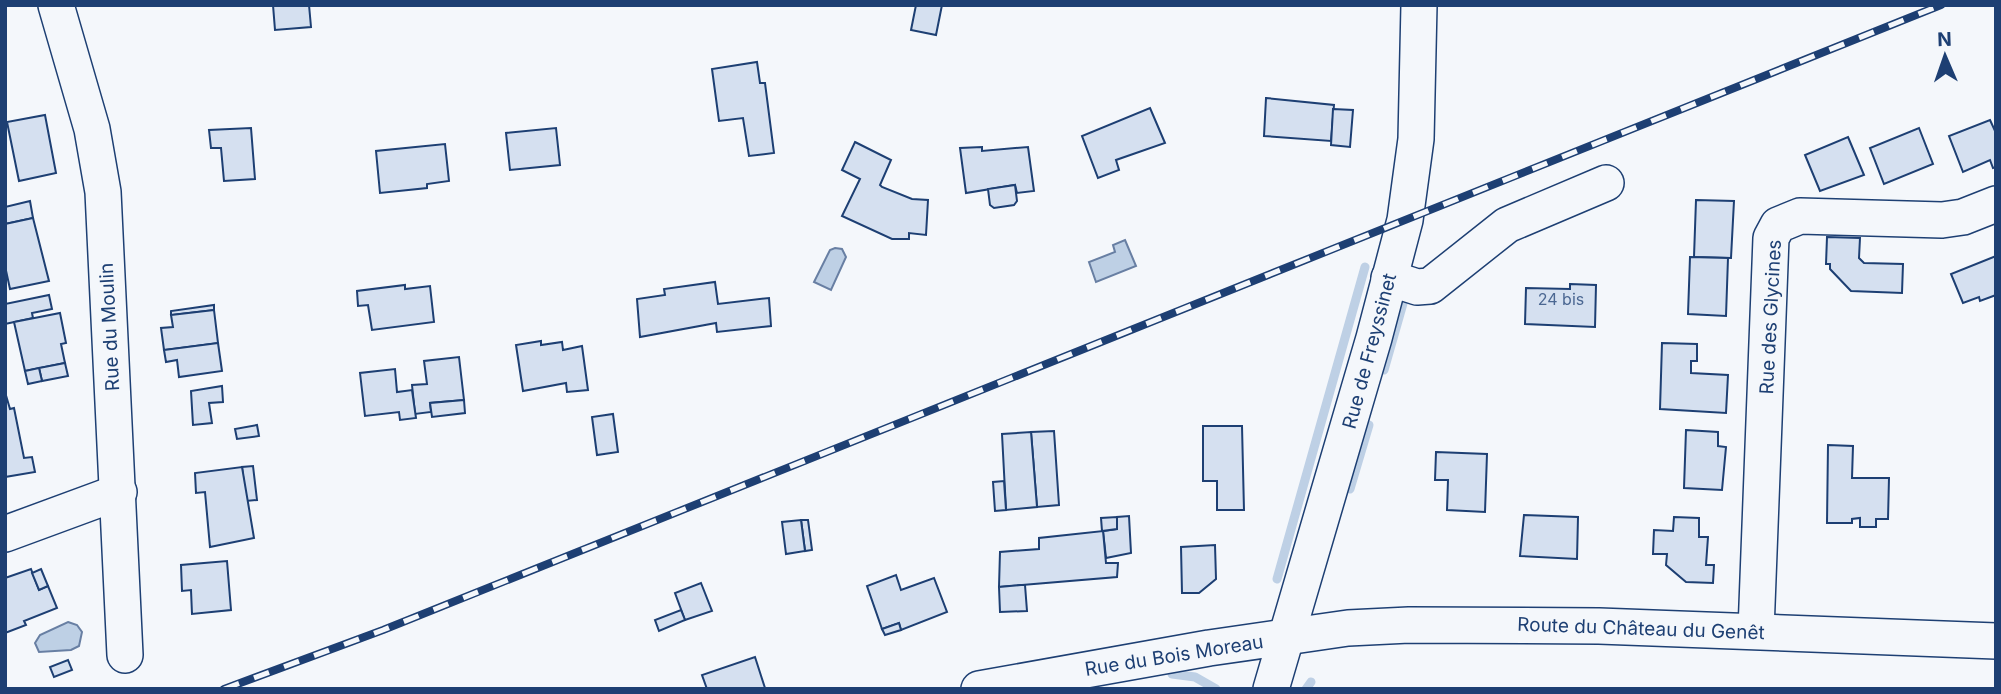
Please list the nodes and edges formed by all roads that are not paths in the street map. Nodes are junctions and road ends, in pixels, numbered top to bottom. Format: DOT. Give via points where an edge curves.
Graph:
graph roads {
  1 [pos="56,5"];
  2 [pos="1419,5"];
  3 [pos="1606,183"];
  4 [pos="1996,204"];
  5 [pos="1389,278"];
  6 [pos="118,492"];
  7 [pos="5,534"];
  8 [pos="1756,631"];
  9 [pos="1287,637"];
  10 [pos="1996,641"];
  11 [pos="125,655"];
  12 [pos="979,689"];
  13 [pos="1271,689"];
  1 -- 6 [label="street, Rue du Moulin" via="99,156"];
  2 -- 5 [label="street, Rue de Freyssinet" via="1412,183"];
  3 -- 5 [label="street" via="1507,225 1430,286"];
  4 -- 8 [label="street, Rue des Glycines" via="1942,220 1800,216 1778,225 1771,238"];
  5 -- 9 [label="street, Rue de Freyssinet"];
  6 -- 7 [label="street"];
  6 -- 11 [label="street, Rue du Moulin"];
  8 -- 9 [label="street, Route du Château du Genêt" via="1422,625 1348,628"];
  8 -- 10 [label="street, Route du Château du Genêt"];
  9 -- 12 [label="street, Rue du Bois Moreau"];
  9 -- 13 [label="street, Rue de Freyssinet"];
}
